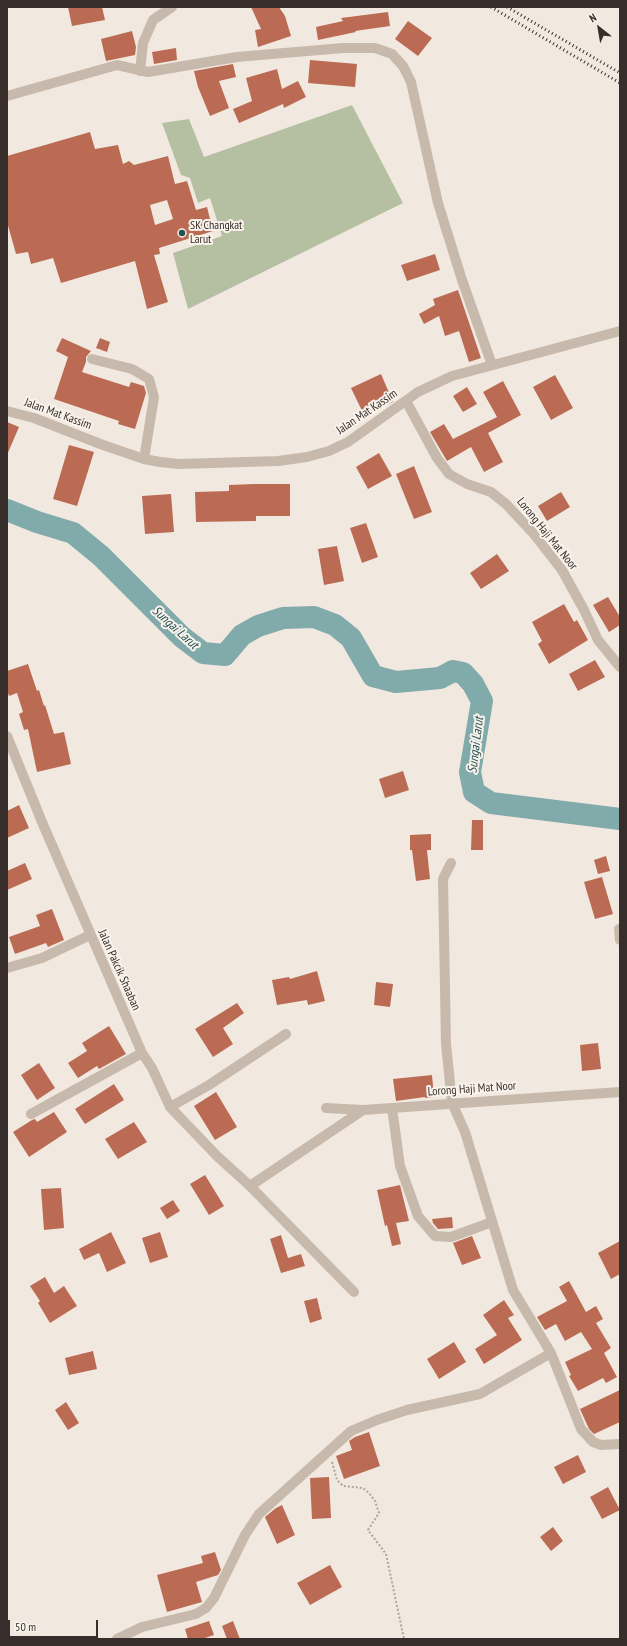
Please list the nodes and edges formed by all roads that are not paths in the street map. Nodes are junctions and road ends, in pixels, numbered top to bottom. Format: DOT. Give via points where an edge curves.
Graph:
graph roads {
  1 [pos="172,7"];
  2 [pos="140,71"];
  3 [pos="7,96"];
  4 [pos="620,331"];
  5 [pos="92,359"];
  6 [pos="492,365"];
  7 [pos="406,401"];
  8 [pos="7,410"];
  9 [pos="144,459"];
  10 [pos="620,667"];
  11 [pos="7,736"];
  12 [pos="451,863"];
  13 [pos="619,930"];
  14 [pos="90,935"];
  15 [pos="620,940"];
  16 [pos="7,968"];
  17 [pos="286,1034"];
  18 [pos="142,1053"];
  19 [pos="620,1092"];
  20 [pos="452,1104"];
  21 [pos="170,1107"];
  22 [pos="326,1108"];
  23 [pos="392,1108"];
  24 [pos="363,1110"];
  25 [pos="31,1114"];
  26 [pos="250,1186"];
  27 [pos="492,1222"];
  28 [pos="354,1292"];
  29 [pos="551,1353"];
  30 [pos="620,1444"];
  31 [pos="117,1639"];
  1 -- 2 [label="street" via="154,20 143,43"];
  2 -- 3 [label="street" via="117,65"];
  2 -- 6 [label="street" via="162,71 237,56 293,50 375,48 392,54 403,66 411,82 438,204"];
  4 -- 6 [label="street, Jalan Mat Kassim"];
  5 -- 9 [label="street" via="132,369 149,379 154,397"];
  6 -- 7 [label="street, Jalan Mat Kassim" via="452,376 418,392"];
  7 -- 9 [label="street, Jalan Mat Kassim" via="348,442 307,457 278,461 178,464"];
  7 -- 10 [label="street, Lorong Haji Mat Noor" via="436,458 449,474 467,484 492,492 533,533 562,570 598,640"];
  8 -- 9 [label="street, Jalan Mat Kassim"];
  11 -- 14 [label="street, Jalan Pakcik Shaaban"];
  12 -- 20 [label="street" via="443,879 446,1044"];
  13 -- 15 [label="street"];
  14 -- 16 [label="street" via="42,958"];
  14 -- 18 [label="street, Jalan Pakcik Shaaban"];
  17 -- 21 [label="street" via="209,1085"];
  18 -- 21 [label="street, Jalan Pakcik Shaaban"];
  18 -- 25 [label="street"];
  19 -- 20 [label="street, Lorong Haji Mat Noor"];
  20 -- 23 [label="street, Lorong Haji Mat Noor"];
  20 -- 27 [label="street" via="465,1132"];
  21 -- 26 [label="street, Jalan Pakcik Shaaban"];
  22 -- 24 [label="street, Lorong Haji Mat Noor"];
  23 -- 24 [label="street, Lorong Haji Mat Noor"];
  23 -- 27 [label="street" via="400,1166 418,1216 435,1236 451,1237"];
  24 -- 26 [label="street"];
  26 -- 28 [label="street, Jalan Pakcik Shaaban"];
  27 -- 29 [label="street" via="513,1290"];
  29 -- 30 [label="street" via="586,1437 601,1445"];
  29 -- 31 [label="street" via="480,1394 407,1410 351,1431 259,1514 245,1535 214,1598 206,1608 196,1614 142,1627"];
}
